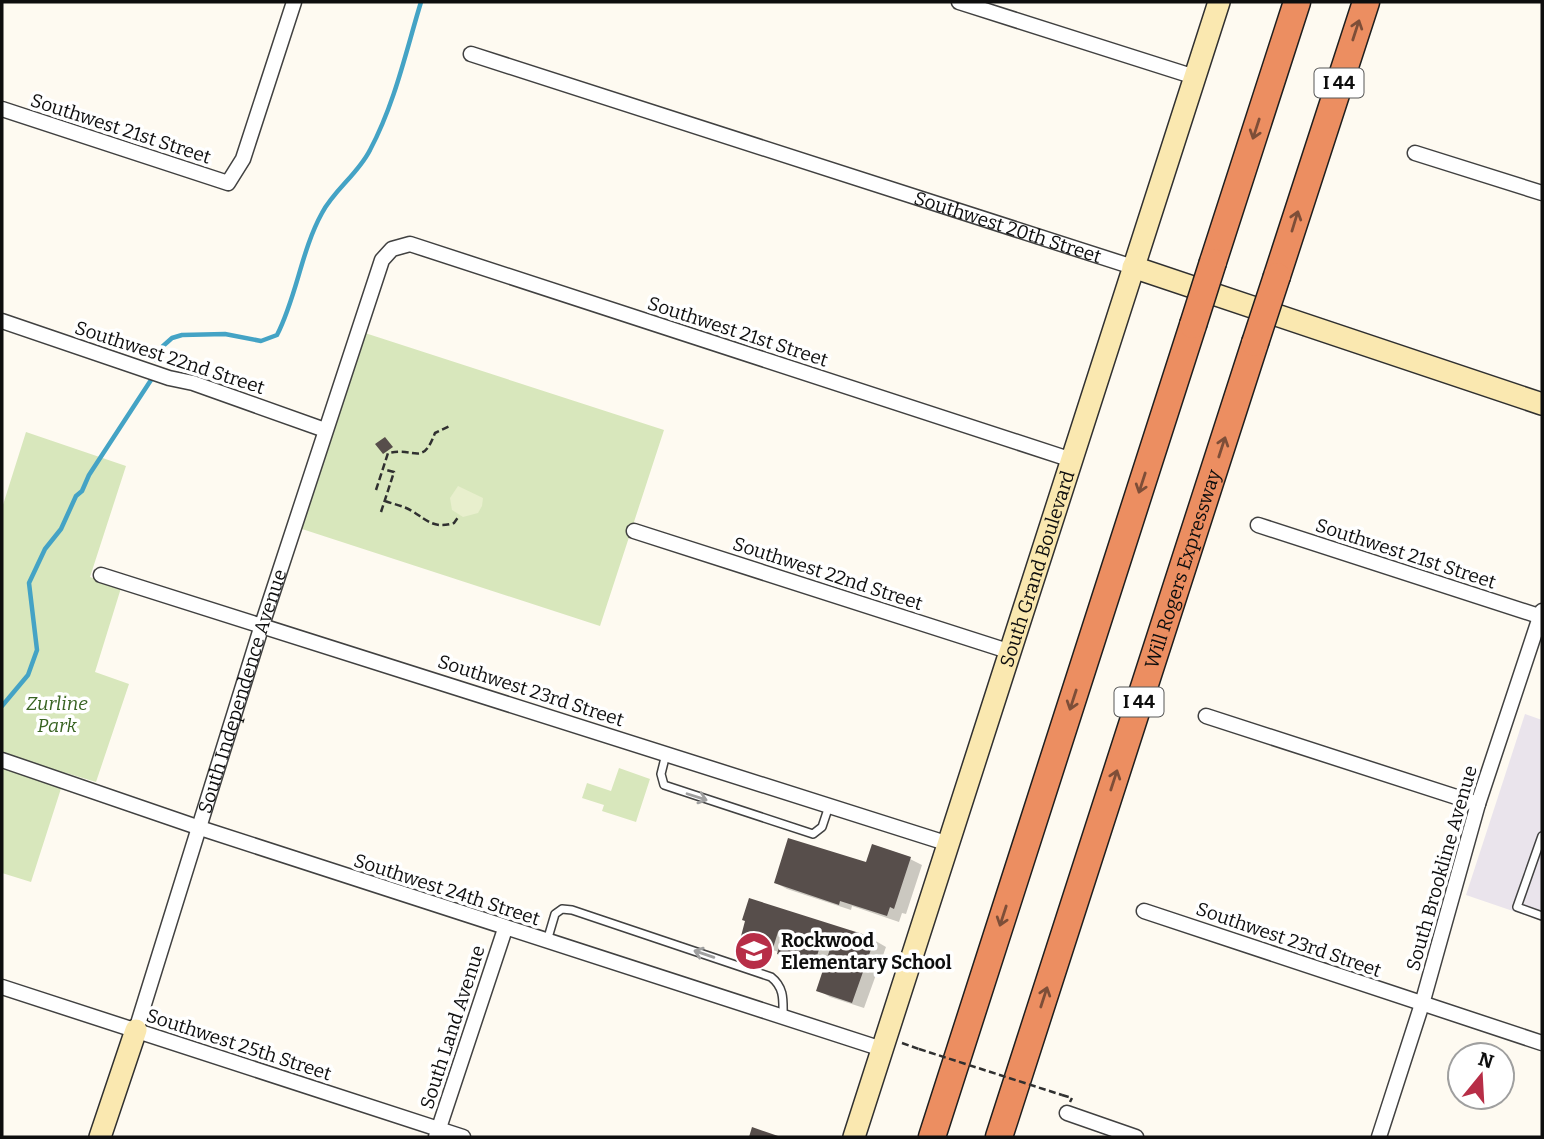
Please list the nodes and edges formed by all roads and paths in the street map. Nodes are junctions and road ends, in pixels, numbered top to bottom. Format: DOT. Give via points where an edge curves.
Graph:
graph roads {
  1 [pos="294,2"];
  2 [pos="959,2"];
  3 [pos="1219,2"];
  4 [pos="1297,2"];
  5 [pos="1366,2"];
  6 [pos="471,54"];
  7 [pos="1195,78"];
  8 [pos="2,109"];
  9 [pos="1415,153"];
  10 [pos="1542,193"];
  11 [pos="392,249"];
  12 [pos="1133,267"];
  13 [pos="2,321"];
  14 [pos="1542,404"];
  15 [pos="450,426"];
  16 [pos="325,430"];
  17 [pos="1072,460"];
  18 [pos="383,468"];
  19 [pos="376,490"];
  20 [pos="384,501"];
  21 [pos="381,512"];
  22 [pos="459,516"];
  23 [pos="1258,525"];
  24 [pos="634,531"];
  25 [pos="101,575"];
  26 [pos="1542,615"];
  27 [pos="262,625"];
  28 [pos="1011,652"];
  29 [pos="1206,716"];
  30 [pos="667,753"];
  31 [pos="2,760"];
  32 [pos="1478,804"];
  33 [pos="829,806"];
  34 [pos="200,828"];
  35 [pos="1542,836"];
  36 [pos="949,844"];
  37 [pos="1144,911"];
  38 [pos="1542,916"];
  39 [pos="505,929"];
  40 [pos="546,942"];
  41 [pos="2,987"];
  42 [pos="1422,1004"];
  43 [pos="783,1019"];
  44 [pos="136,1030"];
  45 [pos="1542,1043"];
  46 [pos="891,1046"];
  47 [pos="1062,1095"];
  48 [pos="1067,1113"];
  49 [pos="438,1133"];
  50 [pos="100,1137"];
  51 [pos="463,1137"];
  52 [pos="854,1137"];
  53 [pos="932,1137"];
  54 [pos="999,1137"];
  55 [pos="1136,1137"];
  56 [pos="1379,1137"];
  1 -- 8 [label="street, Southwest 21st Street" via="243,159 228,183"];
  2 -- 7 [label="street"];
  3 -- 7 [label="street, South Grand Boulevard"];
  4 -- 53 [label="highway, one-way, bridge"];
  54 -- 5 [label="highway, Will Rogers Expressway / I 44, one-way, bridge"];
  6 -- 12 [label="street, Southwest 20th Street"];
  7 -- 12 [label="street, South Grand Boulevard"];
  9 -- 10 [label="street"];
  11 -- 16 [label="street, South Independence Avenue" via="382,260"];
  11 -- 17 [label="street, Southwest 21st Street" via="410,244"];
  12 -- 14 [label="street, Southwest 20th Street"];
  12 -- 17 [label="street, South Grand Boulevard"];
  13 -- 16 [label="street, Southwest 22nd Street"];
  15 -- 18 [label="path" via="435,433 423,453 388,453"];
  16 -- 27 [label="street, South Independence Avenue"];
  17 -- 28 [label="street, South Grand Boulevard"];
  18 -- 19 [label="path"];
  18 -- 20 [label="path" via="394,472"];
  20 -- 21 [label="path"];
  20 -- 22 [label="path" via="439,525 454,523"];
  23 -- 26 [label="street, Southwest 21st Street"];
  24 -- 28 [label="street, Southwest 22nd Street"];
  25 -- 27 [label="street, Southwest 23rd Street"];
  26 -- 32 [label="street, South Brookline Avenue"];
  27 -- 30 [label="street, Southwest 23rd Street"];
  27 -- 34 [label="street, South Independence Avenue"];
  28 -- 36 [label="street, South Grand Boulevard"];
  29 -- 32 [label="street"];
  30 -- 33 [label="street, Southwest 23rd Street"];
  30 -- 33 [label="lane, one-way" via="661,774 664,785 686,794 813,834 822,827"];
  31 -- 34 [label="street, Southwest 24th Street"];
  32 -- 42 [label="street, South Brookline Avenue"];
  33 -- 36 [label="street, Southwest 23rd Street"];
  34 -- 39 [label="street, Southwest 24th Street"];
  34 -- 44 [label="street, South Independence Avenue"];
  35 -- 38 [label="lane" via="1517,907"];
  36 -- 46 [label="street, South Grand Boulevard"];
  37 -- 42 [label="street, Southwest 23rd Street"];
  39 -- 40 [label="street, Southwest 24th Street"];
  39 -- 49 [label="street, South Land Avenue"];
  40 -- 43 [label="street, Southwest 24th Street"];
  43 -- 40 [label="lane, one-way" via="783,994 771,976 572,909 555,914"];
  41 -- 44 [label="street, Southwest 25th Street"];
  42 -- 45 [label="street, Southwest 23rd Street"];
  42 -- 56 [label="street, South Brookline Avenue"];
  43 -- 46 [label="street, Southwest 24th Street"];
  44 -- 49 [label="street, Southwest 25th Street"];
  44 -- 50 [label="street, South Independence Avenue"];
  46 -- 47 [label="path, bridge" via="919,1049"];
  46 -- 52 [label="street, South Grand Boulevard"];
  48 -- 55 [label="street"];
  49 -- 51 [label="street, Southwest 25th Street"];
}
